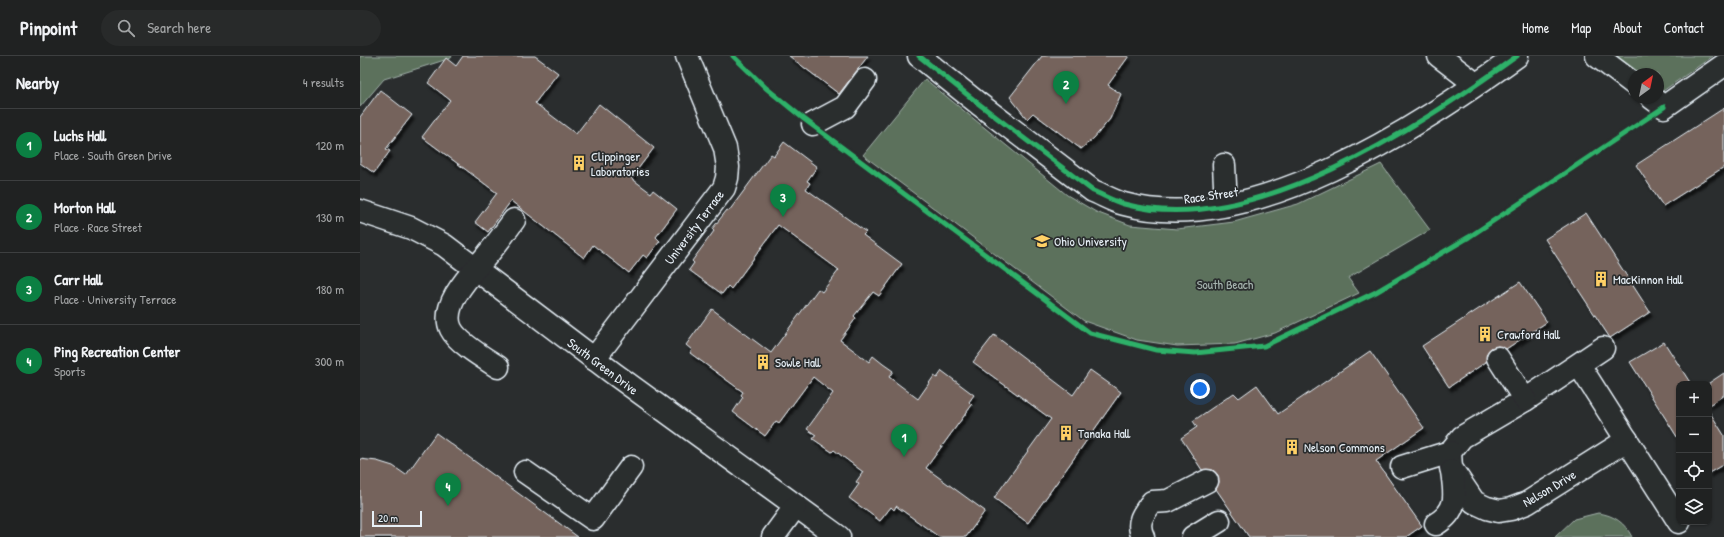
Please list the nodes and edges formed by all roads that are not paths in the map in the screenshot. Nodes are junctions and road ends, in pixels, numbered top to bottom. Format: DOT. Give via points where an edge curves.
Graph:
graph roads {
  1 [pos="687,56"];
  2 [pos="919,56"];
  3 [pos="1439,56"];
  4 [pos="1517,56"];
  5 [pos="1597,56"];
  6 [pos="1724,65"];
  7 [pos="1469,78"];
  8 [pos="1628,79"];
  9 [pos="865,80"];
  10 [pos="1664,99"];
  11 [pos="813,124"];
  12 [pos="1224,165"];
  13 [pos="1226,205"];
  14 [pos="360,211"];
  15 [pos="514,220"];
  16 [pos="474,268"];
  17 [pos="1603,348"];
  18 [pos="1498,358"];
  19 [pos="594,359"];
  20 [pos="1580,365"];
  21 [pos="498,367"];
  22 [pos="1525,400"];
  23 [pos="1627,440"];
  24 [pos="1451,460"];
  25 [pos="631,467"];
  26 [pos="1402,467"];
  27 [pos="525,472"];
  28 [pos="1207,481"];
  29 [pos="795,507"];
  30 [pos="1676,517"];
  31 [pos="1219,521"];
  32 [pos="1436,524"];
  33 [pos="1681,525"];
  34 [pos="773,537"];
  35 [pos="838,537"];
  36 [pos="1143,537"];
  37 [pos="1193,537"];
  38 [pos="1689,537"];
  1 -- 19 [label="street, University Terrace" via="725,148 728,167 726,183"];
  2 -- 13 [label="street, Race Street" via="1093,191 1123,204 1154,209 1182,211"];
  3 -- 7 [label="street"];
  4 -- 13 [label="street, Race Street" via="1474,86 1355,158 1295,186"];
  5 -- 8 [label="street"];
  6 -- 10 [label="street"];
  9 -- 11 [label="street" via="845,107"];
  12 -- 13 [label="street"];
  14 -- 16 [label="street, South Green Drive" via="427,235"];
  15 -- 16 [label="street" via="490,252"];
  16 -- 19 [label="street, South Green Drive"];
  16 -- 21 [label="street" via="449,309 450,328 456,336"];
  17 -- 20 [label="street"];
  18 -- 22 [label="street"];
  19 -- 29 [label="street, South Green Drive"];
  20 -- 22 [label="street"];
  20 -- 23 [label="street"];
  22 -- 24 [label="street" via="1462,437"];
  23 -- 24 [label="street, Nelson Drive" via="1527,503 1499,511 1474,502"];
  23 -- 30 [label="street"];
  24 -- 26 [label="street"];
  24 -- 32 [label="street" via="1455,497 1452,509"];
  25 -- 27 [label="street" via="593,519"];
  28 -- 36 [label="street" via="1168,501 1152,502 1142,514 1139,524"];
  29 -- 34 [label="street"];
  29 -- 35 [label="street, South Green Drive"];
  31 -- 37 [label="street"];
  33 -- 38 [label="street"];
}
